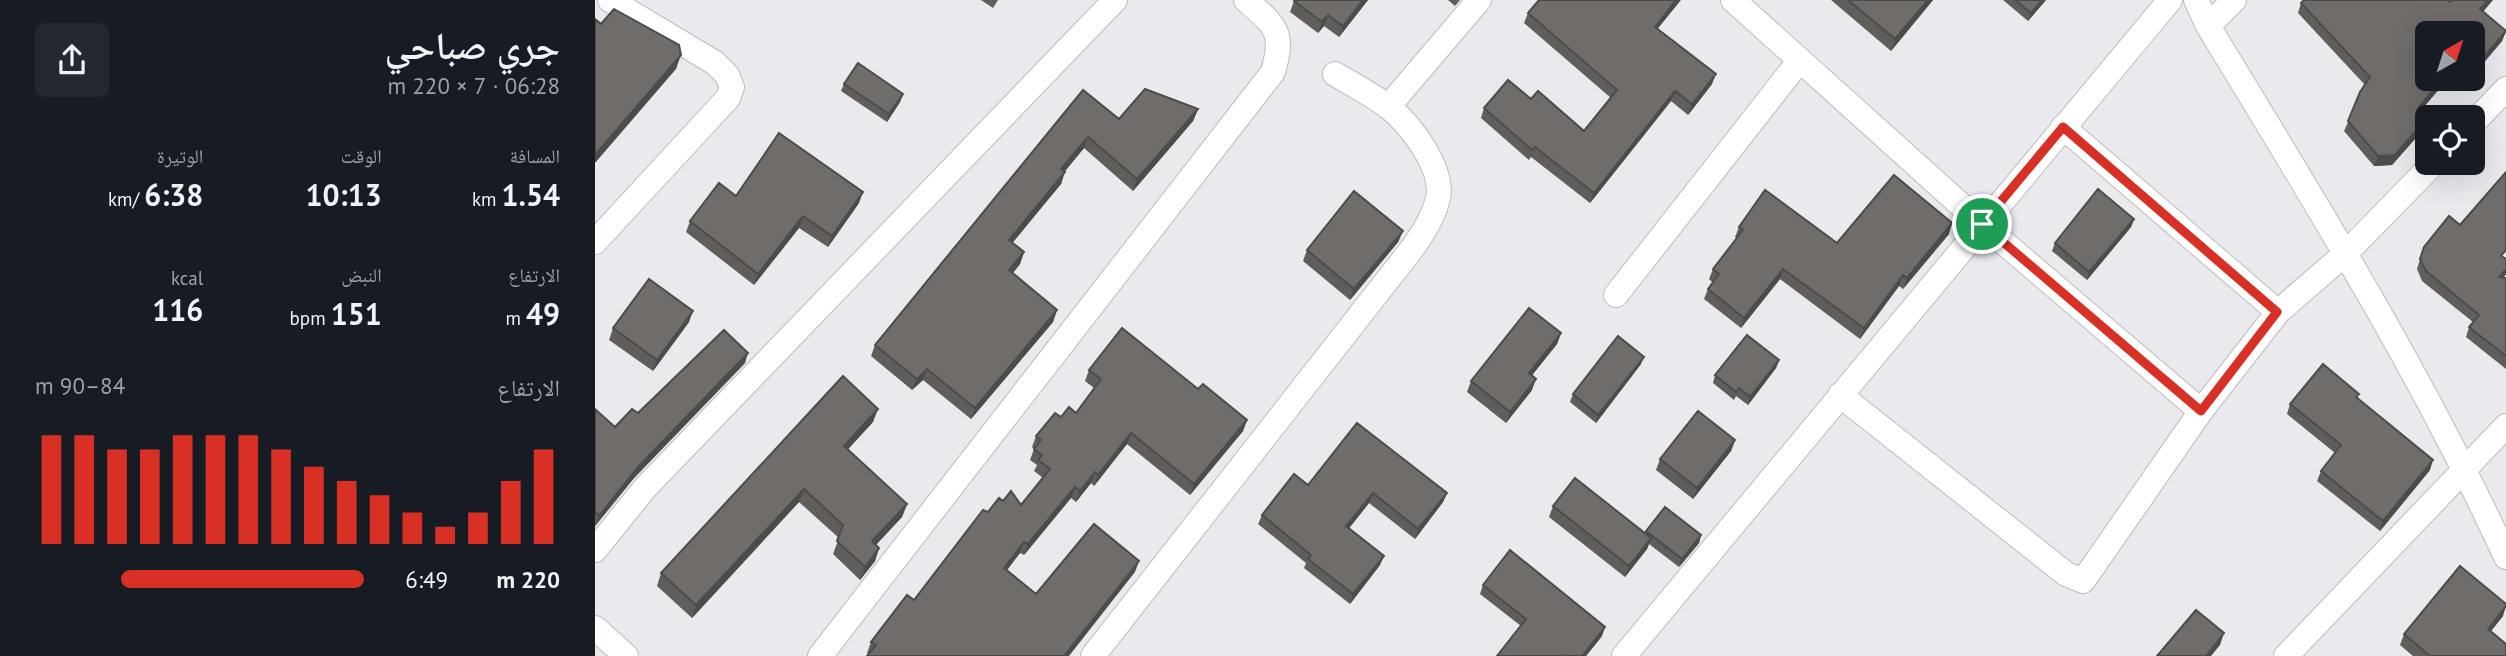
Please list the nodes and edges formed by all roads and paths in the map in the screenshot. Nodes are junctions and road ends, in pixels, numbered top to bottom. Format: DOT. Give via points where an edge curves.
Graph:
graph roads {
  1 [pos="610,0"];
  2 [pos="1115,0"];
  3 [pos="1245,0"];
  4 [pos="1479,0"];
  5 [pos="1733,0"];
  6 [pos="2170,0"];
  7 [pos="2196,0"];
  8 [pos="2234,0"];
  9 [pos="2208,26"];
  10 [pos="1800,60"];
  11 [pos="1335,74"];
  12 [pos="2506,89"];
  13 [pos="1388,107"];
  14 [pos="2485,111"];
  15 [pos="2063,127"];
  16 [pos="2422,175"];
  17 [pos="1982,224"];
  18 [pos="595,242"];
  19 [pos="2346,253"];
  20 [pos="1616,295"];
  21 [pos="2277,312"];
  22 [pos="1840,395"];
  23 [pos="2201,411"];
  24 [pos="2506,426"];
  25 [pos="2466,470"];
  26 [pos="595,551"];
  27 [pos="2506,557"];
  28 [pos="595,628"];
  29 [pos="626,656"];
  30 [pos="820,656"];
  31 [pos="1093,656"];
  32 [pos="1624,656"];
  33 [pos="2286,656"];
  1 -- 18 [label="street" via="715,63 732,87 728,98"];
  2 -- 26 [label="street" via="645,488"];
  3 -- 30 [label="street" via="1276,26 1279,40 1273,72"];
  4 -- 13 [label="street"];
  5 -- 10 [label="street"];
  6 -- 15 [label="street"];
  7 -- 9 [label="street"];
  8 -- 9 [label="street"];
  9 -- 19 [label="street"];
  10 -- 17 [label="street"];
  10 -- 20 [label="street"];
  11 -- 13 [label="street"];
  12 -- 14 [label="street"];
  13 -- 31 [label="street" via="1419,140 1437,173 1439,200 1426,229"];
  15 -- 17 [label="street"];
  15 -- 21 [label="street"];
  16 -- 19 [label="street"];
  17 -- 22 [label="street"];
  17 -- 23 [label="street"];
  19 -- 21 [label="street"];
  19 -- 25 [label="street"];
  21 -- 23 [label="street"];
  22 -- 23 [label="street" via="2067,574 2083,581"];
  22 -- 32 [label="street"];
  24 -- 25 [label="street"];
  25 -- 27 [label="street"];
  25 -- 33 [label="street"];
  28 -- 29 [label="street"];
}
